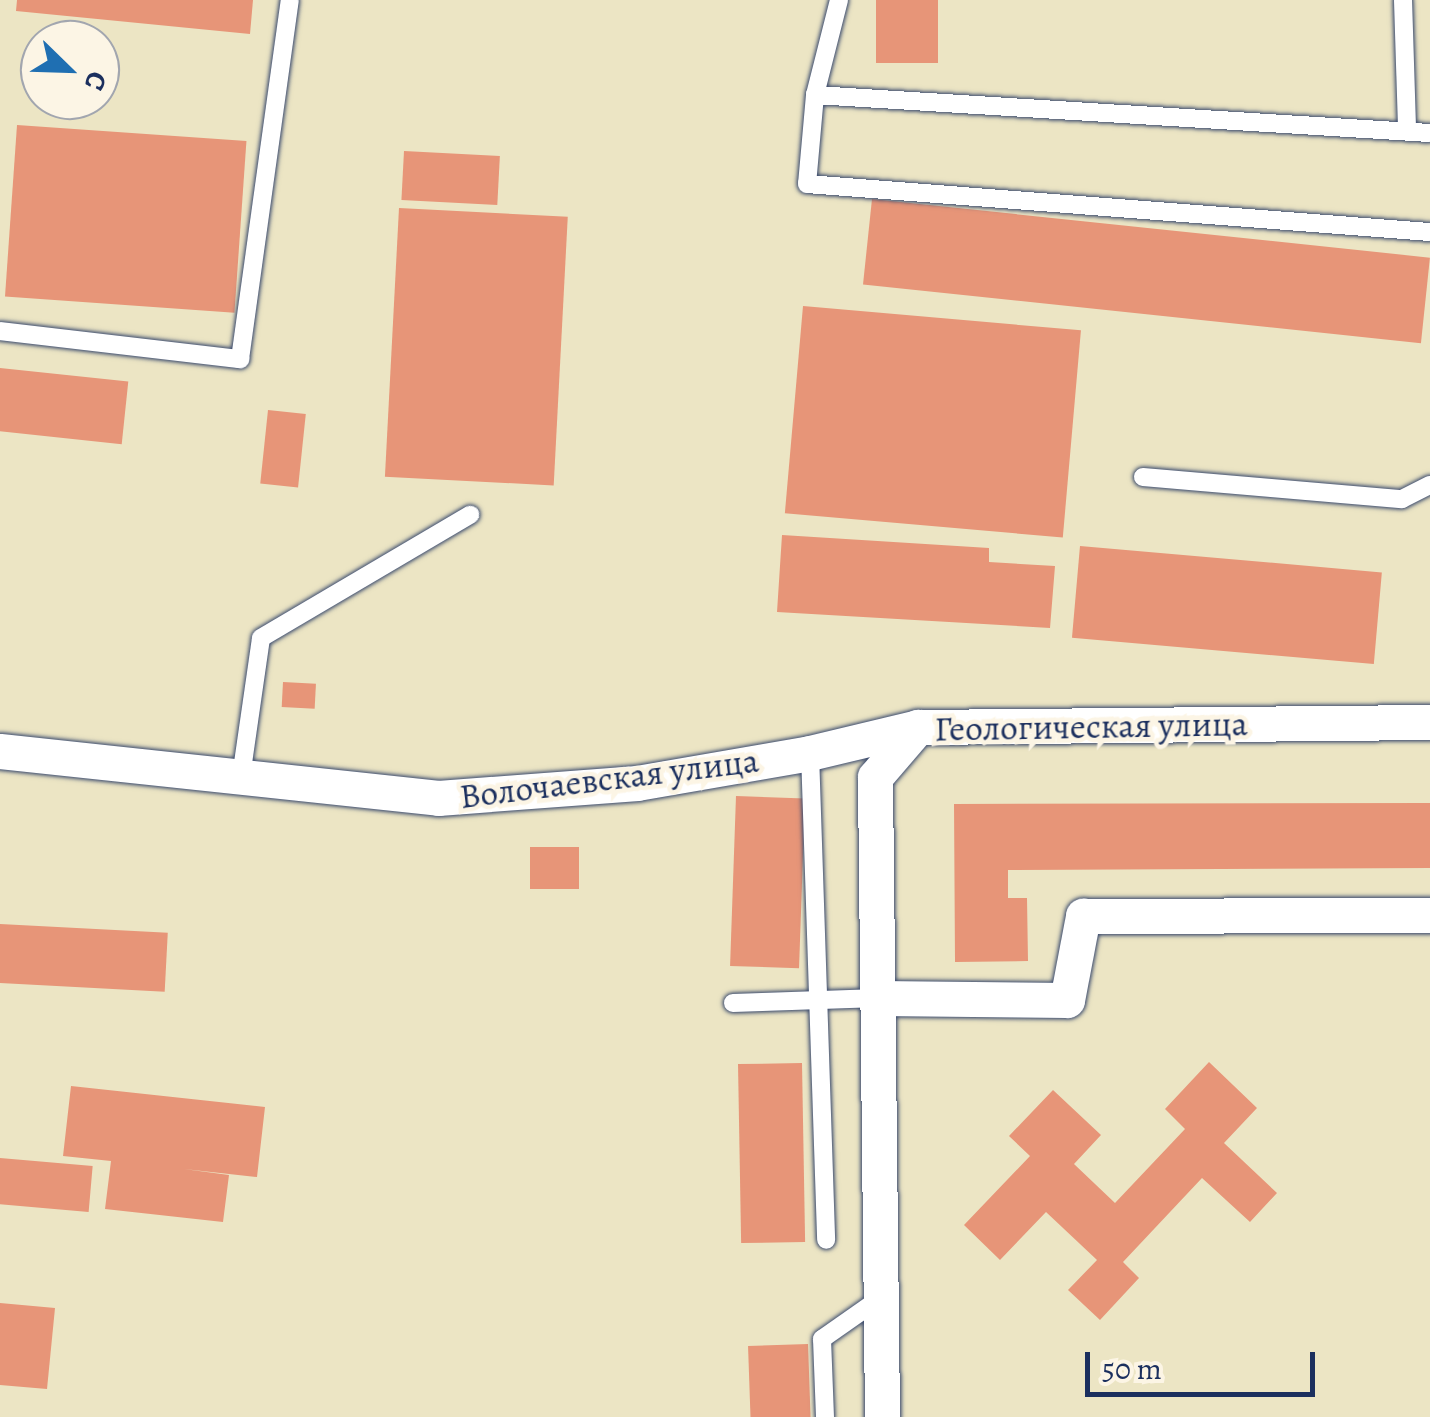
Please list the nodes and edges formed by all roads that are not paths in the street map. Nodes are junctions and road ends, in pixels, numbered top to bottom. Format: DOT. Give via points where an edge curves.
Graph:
graph roads {
  1 [pos="290,0"];
  2 [pos="838,0"];
  3 [pos="1403,0"];
  4 [pos="815,95"];
  5 [pos="1407,129"];
  6 [pos="1430,132"];
  7 [pos="1430,232"];
  8 [pos="0,331"];
  9 [pos="1143,477"];
  10 [pos="1430,484"];
  11 [pos="470,515"];
  12 [pos="1430,722"];
  13 [pos="918,727"];
  14 [pos="0,751"];
  15 [pos="810,754"];
  16 [pos="241,777"];
  17 [pos="1430,915"];
  18 [pos="879,998"];
  19 [pos="816,1000"];
  20 [pos="733,1003"];
  21 [pos="826,1240"];
  22 [pos="883,1296"];
  23 [pos="824,1417"];
  24 [pos="882,1417"];
  1 -- 8 [label="lane" via="240,360"];
  2 -- 4 [label="lane"];
  3 -- 5 [label="lane"];
  4 -- 5 [label="lane"];
  4 -- 7 [label="lane" via="808,184"];
  5 -- 6 [label="lane"];
  9 -- 10 [label="lane" via="1402,499"];
  11 -- 16 [label="lane" via="261,638"];
  12 -- 13 [label="street, Геологическая улица"];
  13 -- 15 [label="street, Волочаевская улица"];
  13 -- 18 [label="street, Геологическая улица" via="875,777"];
  14 -- 16 [label="street, Волочаевская улица"];
  15 -- 16 [label="street, Волочаевская улица" via="638,783 438,798"];
  15 -- 19 [label="lane"];
  17 -- 18 [label="street" via="1084,916 1067,1000"];
  18 -- 19 [label="lane"];
  18 -- 22 [label="street, Геологическая улица"];
  19 -- 20 [label="lane"];
  19 -- 21 [label="lane"];
  22 -- 23 [label="lane" via="822,1339"];
  22 -- 24 [label="street, Геологическая улица"];
}
